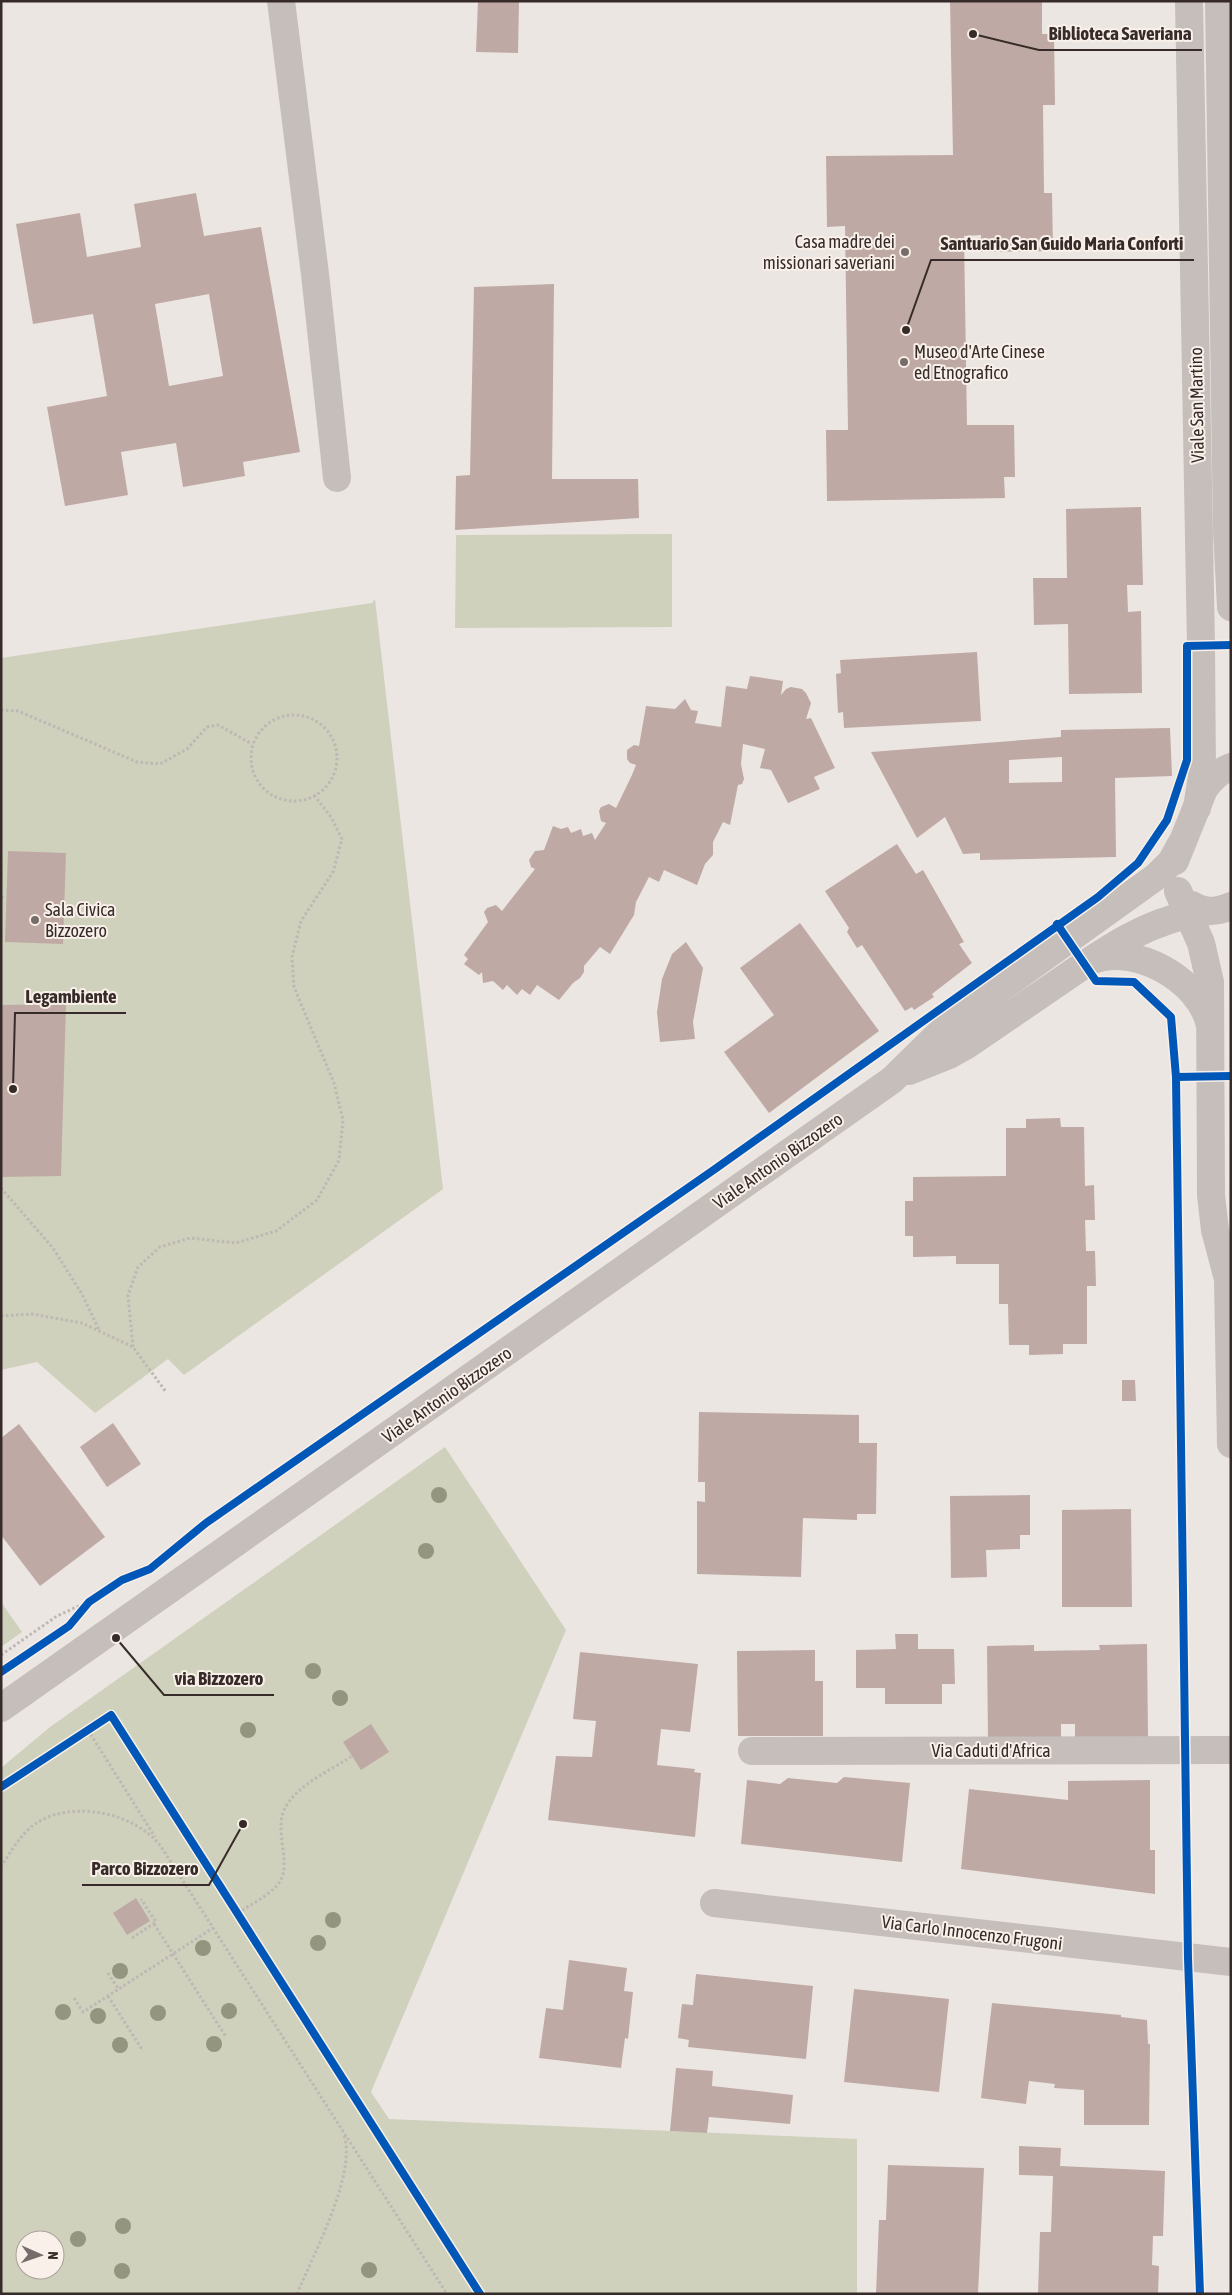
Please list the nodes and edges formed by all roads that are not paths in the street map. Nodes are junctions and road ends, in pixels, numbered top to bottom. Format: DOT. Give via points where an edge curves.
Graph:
graph roads {
  1 [pos="281,1"];
  2 [pos="1189,1"];
  3 [pos="1219,1"];
  4 [pos="1225,62"];
  5 [pos="337,478"];
  6 [pos="1231,607"];
  7 [pos="1231,767"];
  8 [pos="1196,808"];
  9 [pos="1181,844"];
  10 [pos="1201,906"];
  11 [pos="1085,964"];
  12 [pos="1210,1034"];
  13 [pos="892,1080"];
  14 [pos="1230,1277"];
  15 [pos="1230,1397"];
  16 [pos="1231,1444"];
  17 [pos="1,1708"];
  18 [pos="1231,1750"];
  19 [pos="752,1751"];
  20 [pos="714,1903"];
  21 [pos="1231,1962"];
  1 -- 5 [label="street"];
  2 -- 8 [label="street, Viale San Martino" via="1202,645 1202,776"];
  3 -- 4 [label="street, Viale San Martino"];
  4 -- 6 [label="street, Viale San Martino" via="1227,520"];
  7 -- 8 [label="street" via="1211,779"];
  8 -- 9 [label="street"];
  9 -- 10 [label="street" via="1173,867 1173,879"];
  9 -- 13 [label="street, Viale Antonio Bizzozero" via="1171,862 1151,881 944,1029"];
  10 -- 11 [label="street, Viale Antonio Bizzozero" via="1135,932"];
  10 -- 12 [label="street" via="1201,943 1208,968"];
  11 -- 12 [label="street, Viale Antonio Bizzozero" via="1099,958 1126,957 1165,972 1185,985 1199,1000 1207,1016"];
  11 -- 13 [label="street, Viale Antonio Bizzozero" via="963,1048"];
  12 -- 14 [label="street" via="1211,1195 1213,1218"];
  13 -- 17 [label="street, Viale Antonio Bizzozero"];
  14 -- 15 [label="street"];
  15 -- 16 [label="street"];
  18 -- 19 [label="street, Via Caduti d'Africa"];
  20 -- 21 [label="street, Via Carlo Innocenzo Frugoni"];
}
